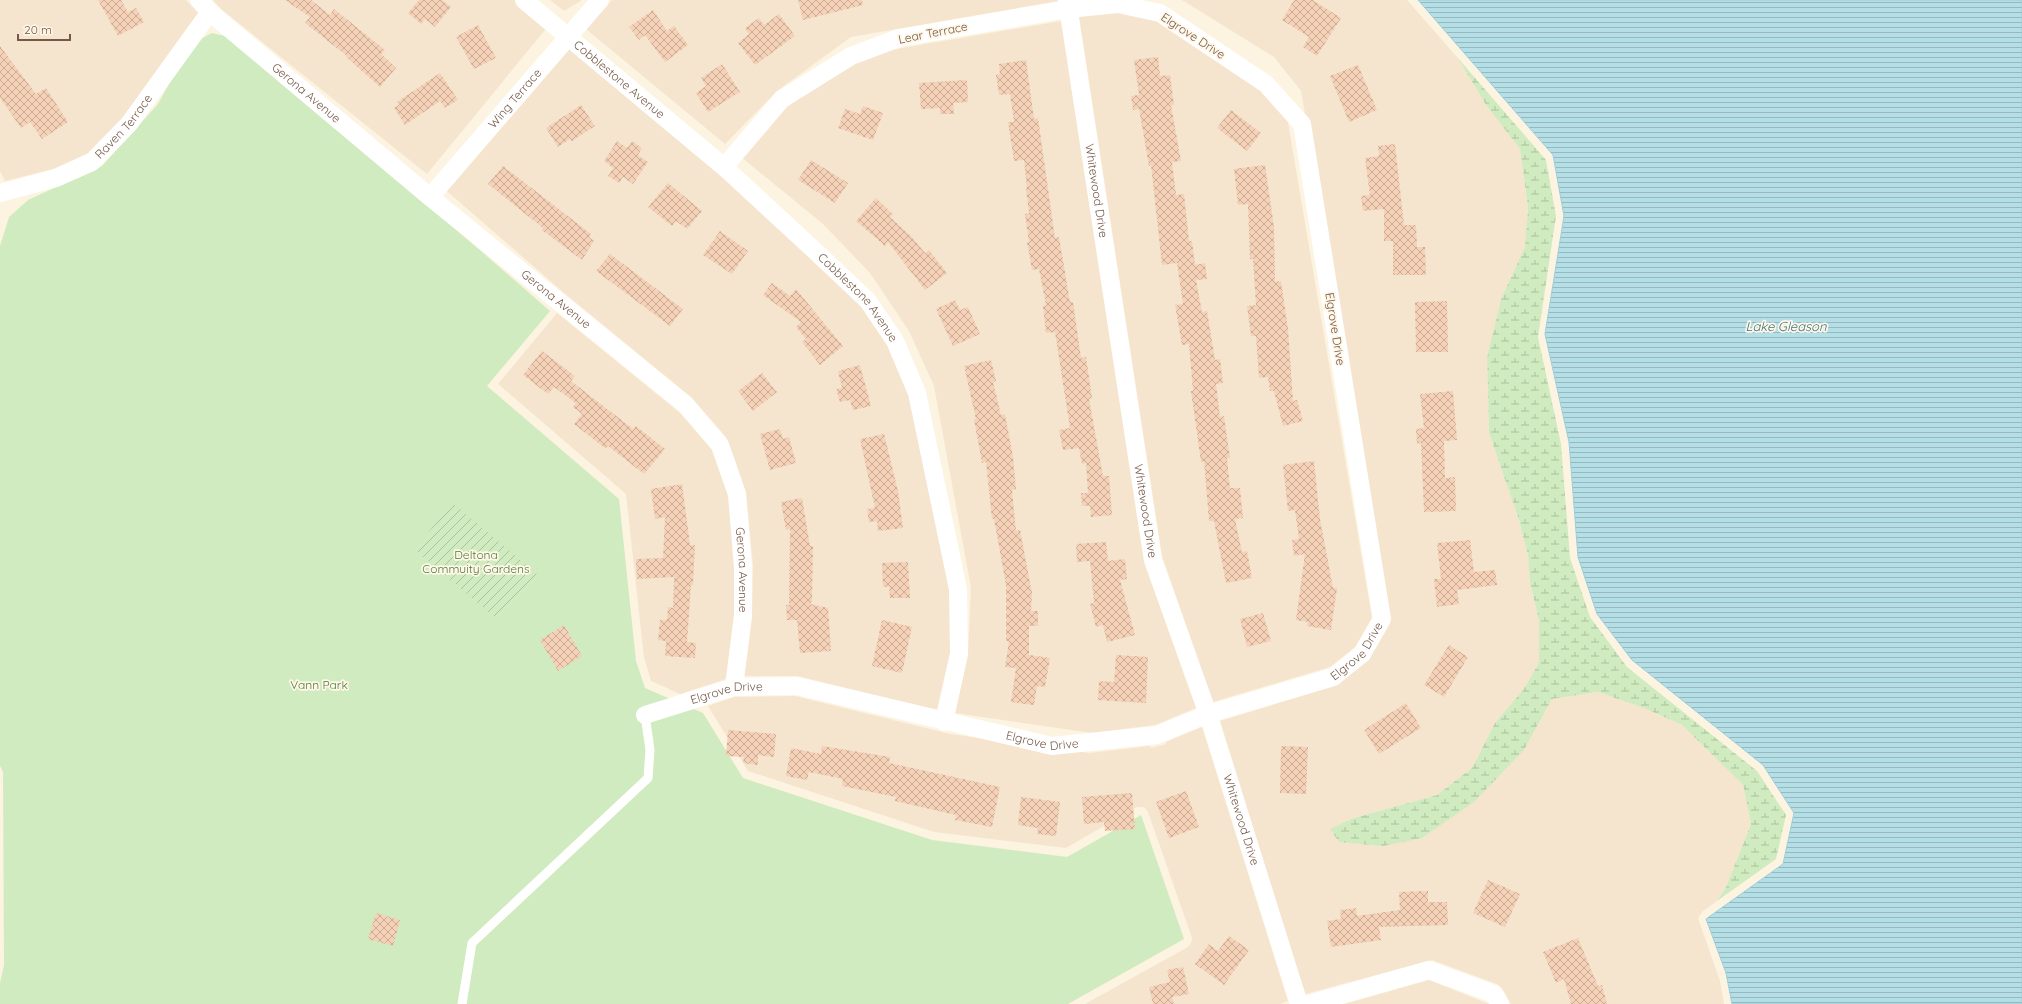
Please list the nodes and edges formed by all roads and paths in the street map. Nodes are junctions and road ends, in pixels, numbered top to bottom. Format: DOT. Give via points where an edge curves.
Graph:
graph roads {
  1 [pos="524,0"];
  2 [pos="600,0"];
  3 [pos="1068,5"];
  4 [pos="205,6"];
  5 [pos="568,37"];
  6 [pos="724,168"];
  7 [pos="0,193"];
  8 [pos="430,196"];
  9 [pos="734,687"];
  10 [pos="1208,714"];
  11 [pos="645,716"];
  12 [pos="944,722"];
  13 [pos="462,1004"];
  14 [pos="1299,1004"];
  15 [pos="1309,1004"];
  16 [pos="1500,1004"];
  1 -- 5 [label="street, Cobblestone Avenue"];
  2 -- 5 [label="street, Wing Terrace"];
  3 -- 6 [label="street, Lear Terrace" via="899,38 851,56 782,99"];
  3 -- 10 [label="street, Whitewood Drive" via="1153,560"];
  3 -- 10 [label="street, Elgrove Drive" via="1118,4 1160,13 1266,84 1302,124 1382,619 1362,654 1333,677"];
  4 -- 7 [label="street, Raven Terrace" via="129,124 92,162 56,178"];
  4 -- 8 [label="street, Gerona Avenue"];
  5 -- 6 [label="street, Cobblestone Avenue"];
  5 -- 8 [label="street, Wing Terrace"];
  6 -- 12 [label="street, Cobblestone Avenue" via="868,301 895,341 917,393 958,589 959,654"];
  8 -- 9 [label="street, Gerona Avenue" via="686,405 720,444 737,494 744,567 743,616"];
  9 -- 11 [label="street, Elgrove Drive"];
  9 -- 12 [label="street, Elgrove Drive" via="797,686"];
  10 -- 12 [label="street, Elgrove Drive" via="1156,735 1052,746"];
  10 -- 14 [label="street, Whitewood Drive"];
  11 -- 13 [label="lane" via="650,750 648,778 472,943"];
  15 -- 16 [label="street" via="1429,970 1494,994"];
}
